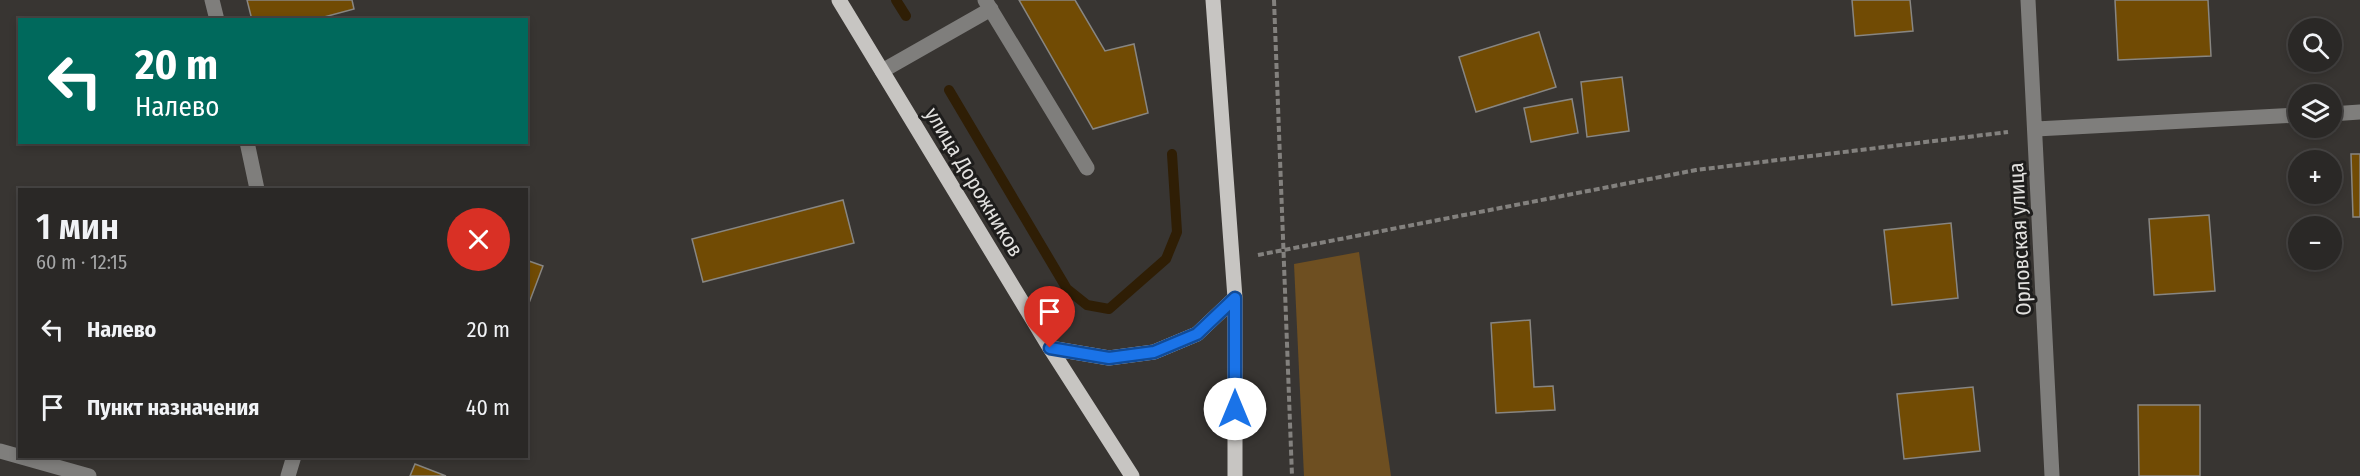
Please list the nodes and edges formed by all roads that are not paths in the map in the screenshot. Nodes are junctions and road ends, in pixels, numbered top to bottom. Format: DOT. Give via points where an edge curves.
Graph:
graph roads {
  1 [pos="212,0"];
  2 [pos="839,0"];
  3 [pos="1213,0"];
  4 [pos="2028,0"];
  5 [pos="988,4"];
  6 [pos="216,18"];
  7 [pos="882,71"];
  8 [pos="2360,112"];
  9 [pos="2342,113"];
  10 [pos="2288,116"];
  11 [pos="2036,129"];
  12 [pos="247,144"];
  13 [pos="1087,168"];
  14 [pos="257,188"];
  15 [pos="1235,298"];
  16 [pos="1050,348"];
  17 [pos="0,451"];
  18 [pos="18,456"];
  19 [pos="25,458"];
  20 [pos="293,458"];
  21 [pos="89,476"];
  22 [pos="288,476"];
  23 [pos="1132,476"];
  24 [pos="1235,476"];
  25 [pos="2052,476"];
  1 -- 6 [label="street"];
  2 -- 7 [label="main road, улица Дорожников"];
  3 -- 15 [label="main road"];
  4 -- 11 [label="street, Орловская улица"];
  5 -- 7 [label="street"];
  5 -- 13 [label="street"];
  7 -- 16 [label="main road, улица Дорожников"];
  8 -- 9 [label="street"];
  10 -- 11 [label="street"];
  11 -- 25 [label="street, Орловская улица"];
  12 -- 14 [label="street"];
  15 -- 16 [label="main road" via="1197,334 1154,352 1109,358"];
  15 -- 24 [label="main road"];
  16 -- 23 [label="main road, улица Дорожников"];
  17 -- 18 [label="street"];
  19 -- 21 [label="street"];
  20 -- 22 [label="street"];
}
